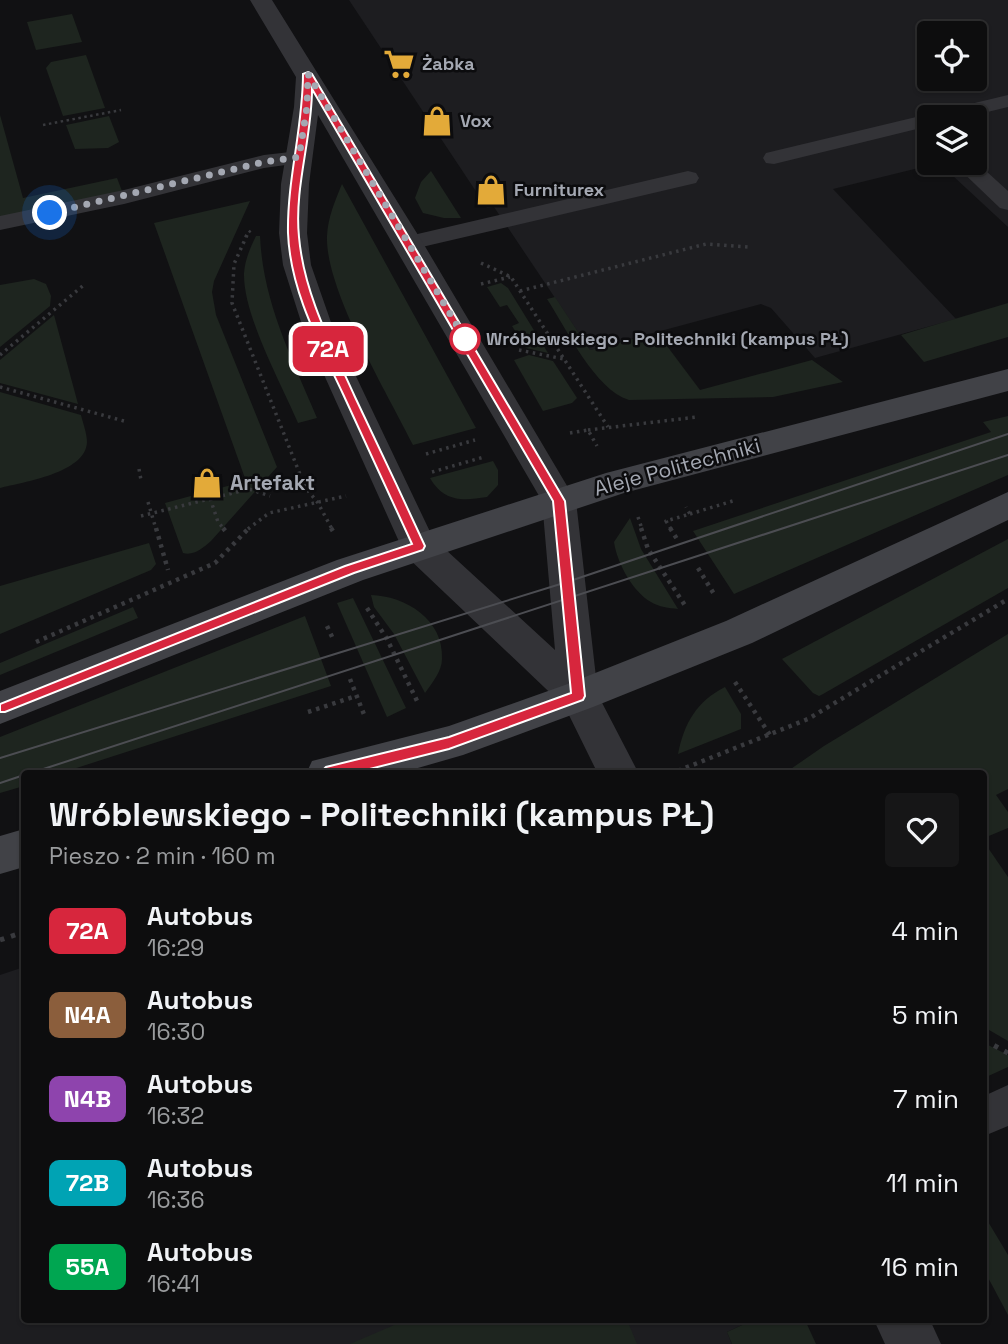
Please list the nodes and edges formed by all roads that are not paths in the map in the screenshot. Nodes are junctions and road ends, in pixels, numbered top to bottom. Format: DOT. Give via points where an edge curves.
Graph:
graph roads {
  1 [pos="261,0"];
  2 [pos="308,74"];
  3 [pos="1008,101"];
  4 [pos="987,106"];
  5 [pos="917,126"];
  6 [pos="299,157"];
  7 [pos="774,158"];
  8 [pos="977,175"];
  9 [pos="688,178"];
  10 [pos="1008,203"];
  11 [pos="0,223"];
  12 [pos="409,243"];
  13 [pos="1008,380"];
  14 [pos="559,501"];
  15 [pos="1008,505"];
  16 [pos="419,546"];
  17 [pos="579,696"];
  18 [pos="0,708"];
  19 [pos="342,770"];
  20 [pos="617,770"];
  21 [pos="21,849"];
  22 [pos="0,855"];
  23 [pos="1008,1105"];
  24 [pos="987,1115"];
  25 [pos="903,1323"];
  26 [pos="914,1344"];
  1 -- 2 [label="street"];
  2 -- 6 [label="street"];
  2 -- 12 [label="street"];
  3 -- 4 [label="lane"];
  5 -- 7 [label="lane"];
  6 -- 11 [label="lane"];
  6 -- 16 [label="street" via="293,233 303,290"];
  8 -- 10 [label="lane"];
  9 -- 12 [label="lane"];
  12 -- 14 [label="street"];
  13 -- 14 [label="main road, Aleje Politechniki" via="665,468"];
  14 -- 16 [label="main road, Aleje Politechniki"];
  14 -- 17 [label="street"];
  15 -- 17 [label="main road" via="739,632"];
  16 -- 17 [label="street"];
  16 -- 18 [label="main road, Aleje Politechniki"];
  17 -- 19 [label="main road" via="449,743"];
  17 -- 20 [label="street"];
  21 -- 22 [label="main road"];
  23 -- 24 [label="lane"];
  25 -- 26 [label="street"];
}
